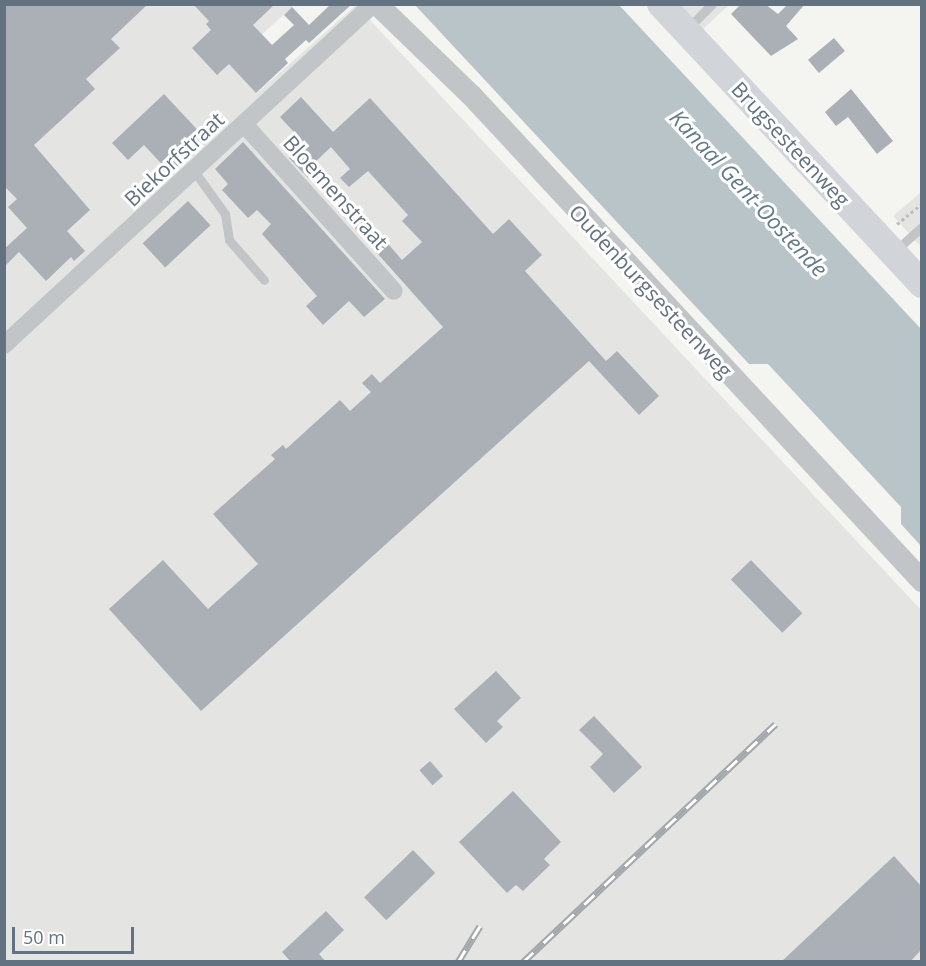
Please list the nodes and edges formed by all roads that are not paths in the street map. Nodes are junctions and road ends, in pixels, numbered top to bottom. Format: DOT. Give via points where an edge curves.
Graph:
graph roads {
  1 [pos="375,4"];
  2 [pos="662,4"];
  3 [pos="712,4"];
  4 [pos="686,31"];
  5 [pos="244,124"];
  6 [pos="194,171"];
  7 [pos="921,227"];
  8 [pos="886,246"];
  9 [pos="264,280"];
  10 [pos="921,284"];
  11 [pos="394,291"];
  12 [pos="4,345"];
  13 [pos="921,581"];
  1 -- 5 [label="street, Biekorfstraat"];
  1 -- 13 [label="street, Oudenburgsesteenweg" via="472,96"];
  2 -- 4 [label="main road, Brugsesteenweg"];
  3 -- 4 [label="lane"];
  4 -- 8 [label="main road, Brugsesteenweg"];
  5 -- 6 [label="street, Biekorfstraat"];
  5 -- 11 [label="street, Bloemenstraat"];
  6 -- 9 [label="lane" via="225,214 228,240"];
  6 -- 12 [label="street, Biekorfstraat"];
  7 -- 8 [label="lane"];
  8 -- 10 [label="main road, Brugsesteenweg"];
}
